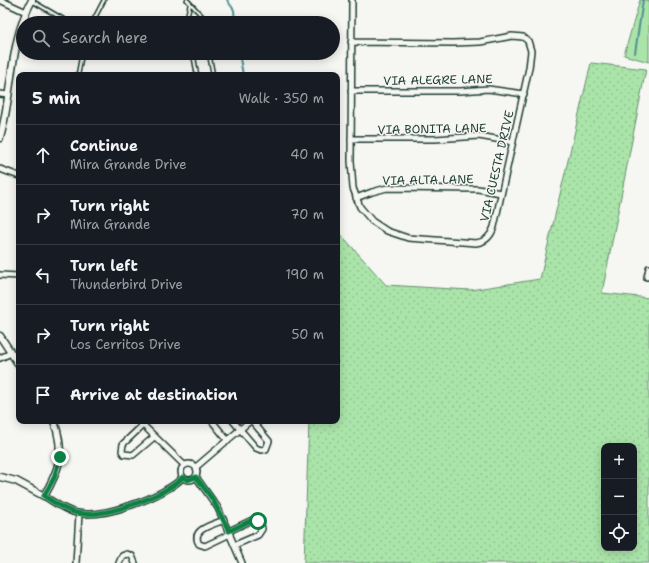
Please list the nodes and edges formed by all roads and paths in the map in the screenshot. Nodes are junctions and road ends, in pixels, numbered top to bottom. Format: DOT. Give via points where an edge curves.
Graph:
graph roads {
  1 [pos="0,0"];
  2 [pos="32,0"];
  3 [pos="104,0"];
  4 [pos="187,0"];
  5 [pos="352,0"];
  6 [pos="190,4"];
  7 [pos="26,12"];
  8 [pos="25,16"];
  9 [pos="58,16"];
  10 [pos="96,16"];
  11 [pos="187,16"];
  12 [pos="202,16"];
  13 [pos="351,42"];
  14 [pos="16,47"];
  15 [pos="81,60"];
  16 [pos="194,60"];
  17 [pos="210,60"];
  18 [pos="79,72"];
  19 [pos="196,72"];
  20 [pos="212,72"];
  21 [pos="351,91"];
  22 [pos="0,94"];
  23 [pos="524,94"];
  24 [pos="8,95"];
  25 [pos="0,138"];
  26 [pos="351,139"];
  27 [pos="513,142"];
  28 [pos="0,169"];
  29 [pos="16,175"];
  30 [pos="501,193"];
  31 [pos="356,198"];
  32 [pos="649,268"];
  33 [pos="0,275"];
  34 [pos="16,276"];
  35 [pos="647,277"];
  36 [pos="0,336"];
  37 [pos="11,353"];
  38 [pos="0,358"];
  39 [pos="16,360"];
  40 [pos="55,424"];
  41 [pos="140,424"];
  42 [pos="142,424"];
  43 [pos="214,424"];
  44 [pos="235,424"];
  45 [pos="247,424"];
  46 [pos="254,424"];
  47 [pos="240,430"];
  48 [pos="154,437"];
  49 [pos="228,441"];
  50 [pos="184,465"];
  51 [pos="196,467"];
  52 [pos="0,477"];
  53 [pos="183,477"];
  54 [pos="196,477"];
  55 [pos="44,496"];
  56 [pos="79,514"];
  57 [pos="224,520"];
  58 [pos="229,533"];
  59 [pos="235,545"];
  60 [pos="76,563"];
  61 [pos="119,563"];
  62 [pos="135,563"];
  63 [pos="242,563"];
  1 -- 7 [label="street"];
  2 -- 7 [label="street"];
  2 -- 9 [label="lane"];
  3 -- 10 [label="lane"];
  4 -- 6 [label="lane"];
  5 -- 13 [label="street, VIA CUESTA DRIVE"];
  6 -- 11 [label="lane"];
  6 -- 12 [label="lane"];
  7 -- 8 [label="street"];
  13 -- 21 [label="street, VIA CUESTA DRIVE"];
  13 -- 23 [label="street, VIA CUESTA DRIVE" via="453,43 523,37 531,51"];
  14 -- 24 [label="street"];
  15 -- 18 [label="lane"];
  16 -- 19 [label="lane"];
  17 -- 20 [label="lane"];
  21 -- 23 [label="street, VIA ALEGRE LANE" via="488,89"];
  21 -- 26 [label="street, VIA CUESTA DRIVE"];
  22 -- 24 [label="street"];
  23 -- 27 [label="street, VIA CUESTA DRIVE"];
  24 -- 25 [label="street"];
  26 -- 27 [label="street, VIA BONITA LANE" via="479,136"];
  26 -- 31 [label="street, VIA CUESTA DRIVE" via="351,179"];
  27 -- 30 [label="street, VIA CUESTA DRIVE"];
  28 -- 29 [label="street"];
  30 -- 31 [label="street, VIA ALTA LANE" via="478,188 387,188"];
  30 -- 31 [label="street, VIA CUESTA DRIVE" via="492,233 485,241 476,243 397,235 372,221"];
  32 -- 35 [label="street"];
  33 -- 34 [label="street"];
  36 -- 37 [label="street"];
  37 -- 38 [label="street"];
  37 -- 39 [label="street"];
  40 -- 55 [label="street" via="60,444 59,463"];
  41 -- 48 [label="street" via="123,444 124,454 133,456"];
  42 -- 48 [label="street"];
  43 -- 49 [label="street"];
  44 -- 47 [label="street"];
  45 -- 47 [label="street"];
  46 -- 47 [label="street" via="269,441 266,449 256,448"];
  47 -- 49 [label="street"];
  48 -- 50 [label="street"];
  49 -- 51 [label="street"];
  50 -- 51 [label="street" via="191,464"];
  50 -- 53 [label="street" via="181,472"];
  51 -- 54 [label="street"];
  52 -- 55 [label="street" via="16,481"];
  53 -- 54 [label="street" via="188,480"];
  53 -- 56 [label="street" via="165,491 125,506 108,511"];
  54 -- 57 [label="street"];
  55 -- 56 [label="street"];
  56 -- 60 [label="street"];
  57 -- 58 [label="street"];
  57 -- 58 [label="street" via="199,531 196,540 205,546"];
  58 -- 59 [label="street"];
  58 -- 59 [label="street" via="252,520 261,524 262,529 258,535"];
  59 -- 63 [label="street"];
  61 -- 62 [label="street" via="122,556 127,554 132,556"];
}
